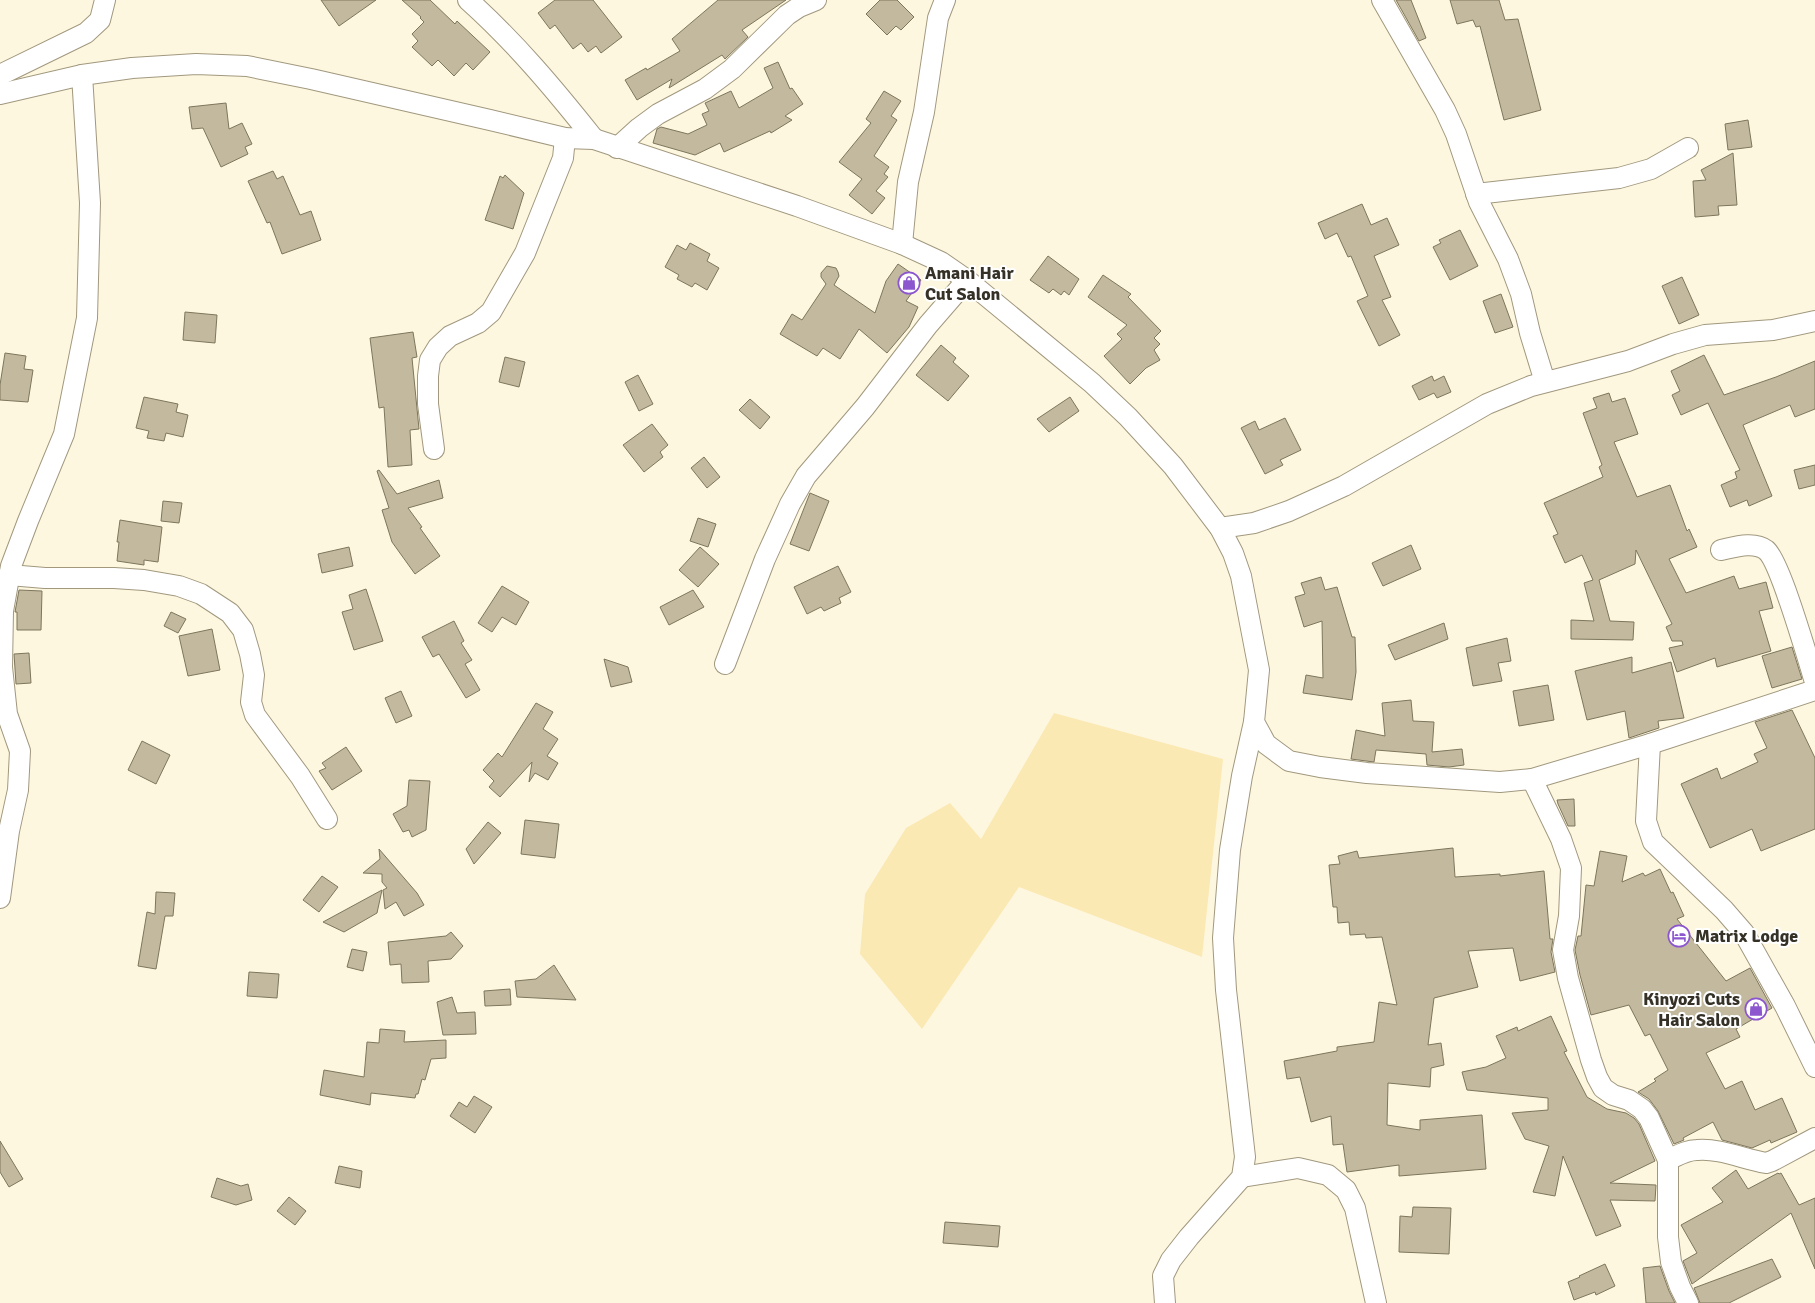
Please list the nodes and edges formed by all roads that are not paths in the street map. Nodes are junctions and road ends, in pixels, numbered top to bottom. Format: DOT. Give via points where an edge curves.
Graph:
graph roads {
  1 [pos="105,0"];
  2 [pos="468,0"];
  3 [pos="816,0"];
  4 [pos="945,0"];
  5 [pos="1382,0"];
  6 [pos="0,75"];
  7 [pos="82,75"];
  8 [pos="0,94"];
  9 [pos="565,138"];
  10 [pos="594,139"];
  11 [pos="617,148"];
  12 [pos="1688,148"];
  13 [pos="1476,194"];
  14 [pos="902,244"];
  15 [pos="967,280"];
  16 [pos="1815,321"];
  17 [pos="1545,382"];
  18 [pos="434,448"];
  19 [pos="1220,528"];
  20 [pos="1722,550"];
  21 [pos="7,567"];
  22 [pos="726,664"];
  23 [pos="1815,682"];
  24 [pos="1815,690"];
  25 [pos="1254,722"];
  26 [pos="1650,744"];
  27 [pos="1532,779"];
  28 [pos="327,819"];
  29 [pos="0,898"];
  30 [pos="1815,1067"];
  31 [pos="1815,1138"];
  32 [pos="1668,1160"];
  33 [pos="1242,1177"];
  34 [pos="1165,1303"];
  35 [pos="1376,1303"];
  36 [pos="1688,1303"];
  1 -- 6 [label="street" via="100,20 86,33"];
  2 -- 10 [label="street" via="508,38"];
  3 -- 11 [label="street" via="787,15 732,68 705,88 658,114"];
  4 -- 14 [label="street" via="938,18 924,112 908,182"];
  5 -- 13 [label="street" via="1445,110"];
  7 -- 8 [label="street"];
  7 -- 9 [label="street" via="196,64 247,66"];
  7 -- 21 [label="street" via="90,203 87,318 64,434"];
  9 -- 10 [label="street"];
  9 -- 18 [label="street" via="562,158 525,253 491,312 478,323 450,336 430,360 428,404"];
  10 -- 11 [label="street"];
  11 -- 14 [label="street"];
  12 -- 13 [label="street" via="1651,169 1618,178"];
  13 -- 17 [label="street" via="1512,268"];
  14 -- 15 [label="street" via="941,262"];
  15 -- 19 [label="street" via="1092,383 1128,417 1173,466"];
  15 -- 22 [label="street" via="806,476 765,559"];
  16 -- 17 [label="street" via="1773,330 1705,335 1628,361"];
  17 -- 19 [label="street" via="1487,404 1344,486 1289,511 1254,523"];
  19 -- 25 [label="street" via="1241,576 1259,670"];
  20 -- 23 [label="street" via="1752,545 1766,549 1773,558"];
  21 -- 28 [label="street" via="45,578 114,578 179,586 202,594 230,613 243,630 250,654 254,675 251,702 256,715"];
  21 -- 29 [label="street" via="2,667 7,714 20,751 18,790"];
  24 -- 26 [label="street"];
  25 -- 27 [label="street" via="1266,744 1289,761 1320,768 1500,782"];
  25 -- 33 [label="street" via="1230,850 1223,938 1245,1157"];
  26 -- 27 [label="street"];
  26 -- 30 [label="street" via="1646,820 1653,842 1744,933"];
  27 -- 32 [label="street" via="1571,868 1569,916 1563,950 1597,1077 1603,1088 1614,1096 1629,1100 1642,1109"];
  31 -- 32 [label="street" via="1766,1163 1724,1152 1697,1150"];
  32 -- 36 [label="street" via="1671,1262"];
  33 -- 34 [label="street" via="1171,1260 1164,1276"];
  33 -- 35 [label="street" via="1298,1168 1328,1175 1346,1190 1355,1208"];
}
